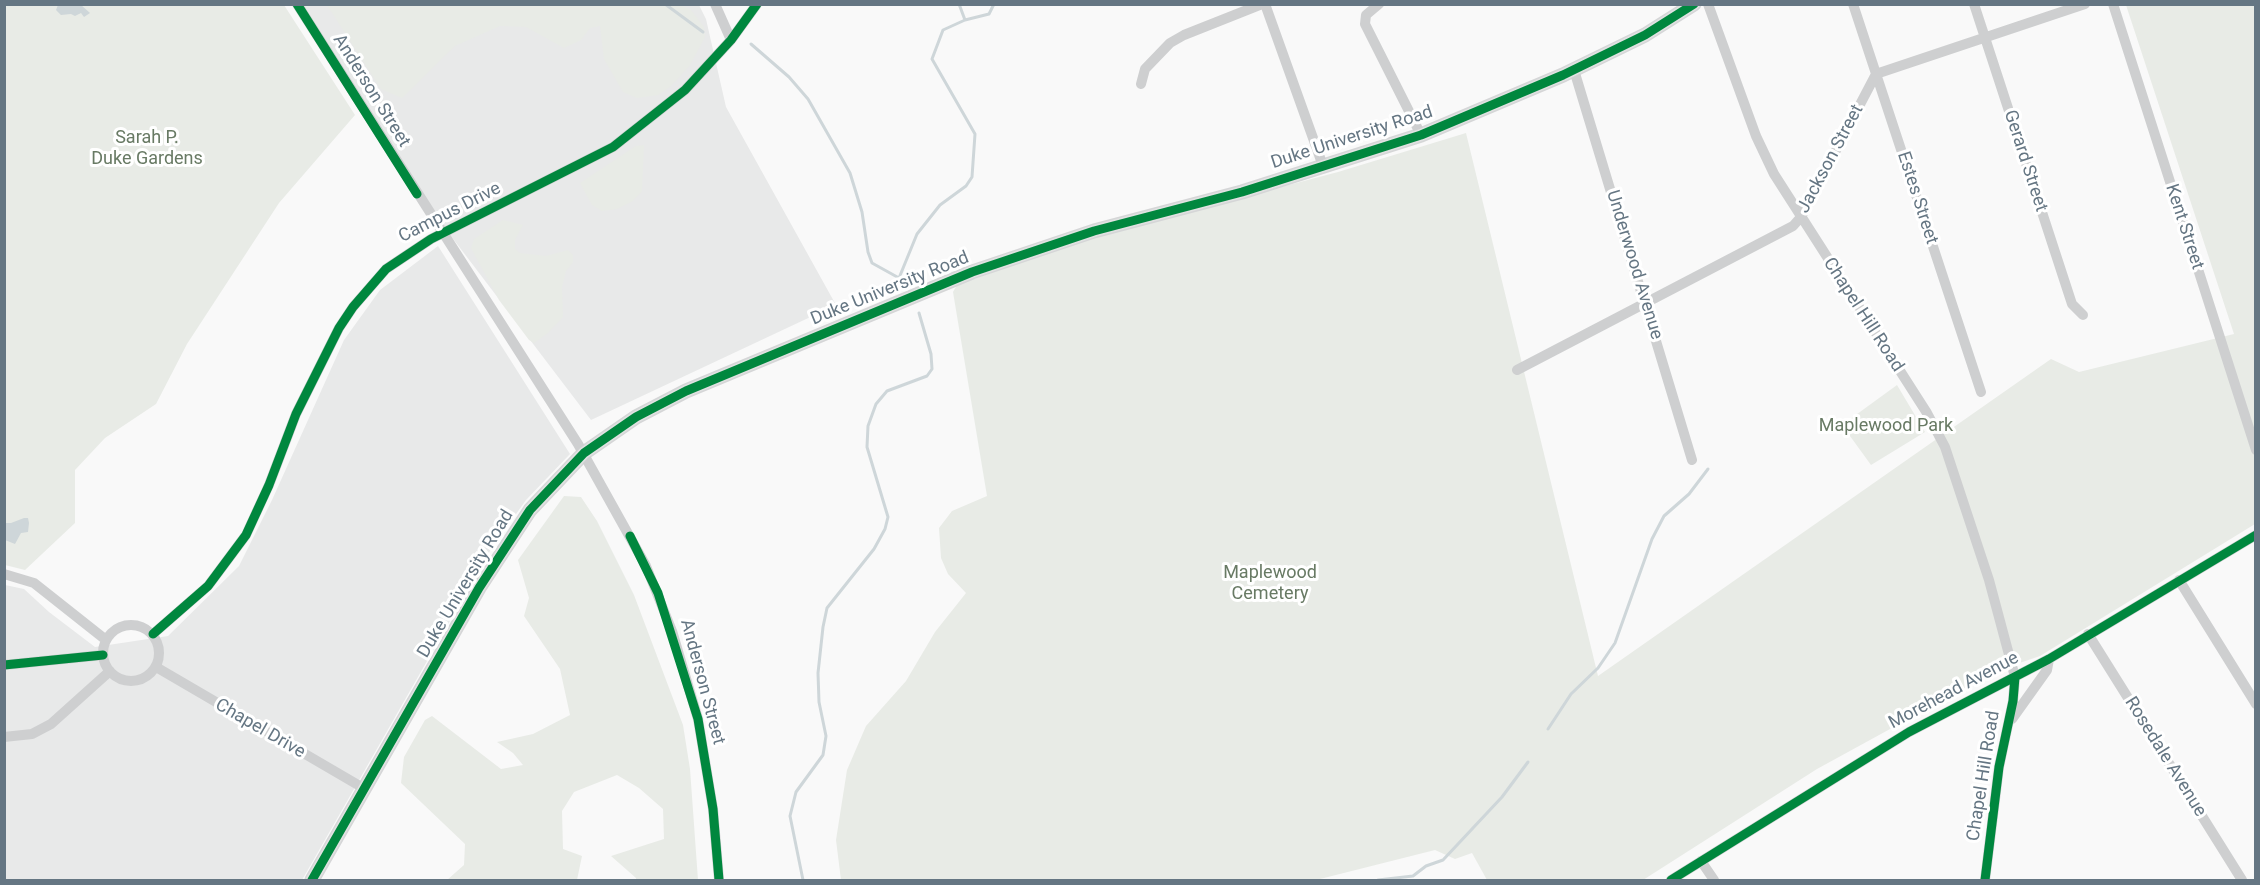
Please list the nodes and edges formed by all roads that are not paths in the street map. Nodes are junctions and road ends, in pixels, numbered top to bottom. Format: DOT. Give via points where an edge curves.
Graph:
graph roads {
  1 [pos="297,4"];
  2 [pos="716,4"];
  3 [pos="757,4"];
  4 [pos="1263,4"];
  5 [pos="1379,4"];
  6 [pos="1694,4"];
  7 [pos="1708,4"];
  8 [pos="1853,4"];
  9 [pos="1974,4"];
  10 [pos="2085,4"];
  11 [pos="2113,4"];
  12 [pos="1985,37"];
  13 [pos="731,40"];
  14 [pos="1574,70"];
  15 [pos="1876,74"];
  16 [pos="1141,84"];
  17 [pos="1421,135"];
  18 [pos="1323,166"];
  19 [pos="1801,217"];
  20 [pos="442,233"];
  21 [pos="1647,304"];
  22 [pos="2083,315"];
  23 [pos="1517,370"];
  24 [pos="1981,392"];
  25 [pos="2256,450"];
  26 [pos="584,453"];
  27 [pos="1692,460"];
  28 [pos="2256,535"];
  29 [pos="4,574"];
  30 [pos="2179,580"];
  31 [pos="153,634"];
  32 [pos="2088,634"];
  33 [pos="106,640"];
  34 [pos="103,656"];
  35 [pos="2049,659"];
  36 [pos="4,665"];
  37 [pos="156,667"];
  38 [pos="110,671"];
  39 [pos="2015,677"];
  40 [pos="2256,704"];
  41 [pos="2006,730"];
  42 [pos="4,737"];
  43 [pos="365,789"];
  44 [pos="1701,861"];
  45 [pos="312,880"];
  46 [pos="719,880"];
  47 [pos="1671,880"];
  48 [pos="1714,880"];
  49 [pos="1985,880"];
  50 [pos="2242,880"];
  1 -- 20 [label="street, Anderson Street"];
  2 -- 13 [label="street"];
  3 -- 13 [label="street, Campus Drive"];
  4 -- 16 [label="street" via="1170,43 1145,69"];
  4 -- 18 [label="street"];
  5 -- 17 [label="street" via="1366,15 1365,24"];
  6 -- 14 [label="main road, Duke University Road" via="1645,35"];
  7 -- 19 [label="street, Chapel Hill Road" via="1762,151"];
  8 -- 15 [label="street, Estes Street"];
  9 -- 12 [label="street, Gerard Street"];
  10 -- 12 [label="street"];
  11 -- 25 [label="street, Kent Street"];
  12 -- 15 [label="street"];
  12 -- 22 [label="street, Gerard Street" via="2072,304"];
  13 -- 20 [label="street, Campus Drive" via="685,90 613,147"];
  14 -- 17 [label="main road, Duke University Road"];
  14 -- 21 [label="street, Underwood Avenue"];
  15 -- 19 [label="street, Jackson Street"];
  15 -- 24 [label="street, Estes Street"];
  17 -- 18 [label="main road, Duke University Road"];
  18 -- 26 [label="main road, Duke University Road" via="1094,231 972,272 686,391 636,417"];
  19 -- 21 [label="street, Jackson Street" via="1793,226"];
  19 -- 39 [label="street, Chapel Hill Road" via="1945,447 1989,580"];
  20 -- 26 [label="street, Anderson Street"];
  20 -- 31 [label="street, Campus Drive" via="386,269 353,307 296,414 246,535 208,586"];
  21 -- 23 [label="street, Jackson Street"];
  21 -- 27 [label="street, Underwood Avenue"];
  26 -- 43 [label="main road, Duke University Road" via="530,510 495,563"];
  26 -- 46 [label="street, Anderson Street" via="646,566 672,631 704,749"];
  28 -- 30 [label="street, Morehead Avenue"];
  29 -- 33 [label="street" via="34,583"];
  30 -- 32 [label="street, Morehead Avenue"];
  30 -- 40 [label="street"];
  31 -- 33 [label="street" via="146,628 128,625"];
  31 -- 37 [label="street" via="159,650"];
  32 -- 35 [label="street, Morehead Avenue"];
  32 -- 50 [label="street, Rosedale Avenue"];
  33 -- 34 [label="street"];
  34 -- 36 [label="street"];
  34 -- 38 [label="street"];
  35 -- 39 [label="street, Morehead Avenue"];
  35 -- 41 [label="street" via="2047,670"];
  37 -- 38 [label="street" via="134,681 116,677"];
  37 -- 43 [label="street, Chapel Drive"];
  38 -- 42 [label="street" via="51,724 32,734"];
  39 -- 41 [label="street, Chapel Hill Road"];
  39 -- 44 [label="street, Morehead Avenue" via="1909,732"];
  41 -- 49 [label="street, Chapel Hill Road"];
  43 -- 45 [label="main road, Duke University Road"];
  44 -- 47 [label="street, Morehead Avenue"];
  44 -- 48 [label="street"];
}
